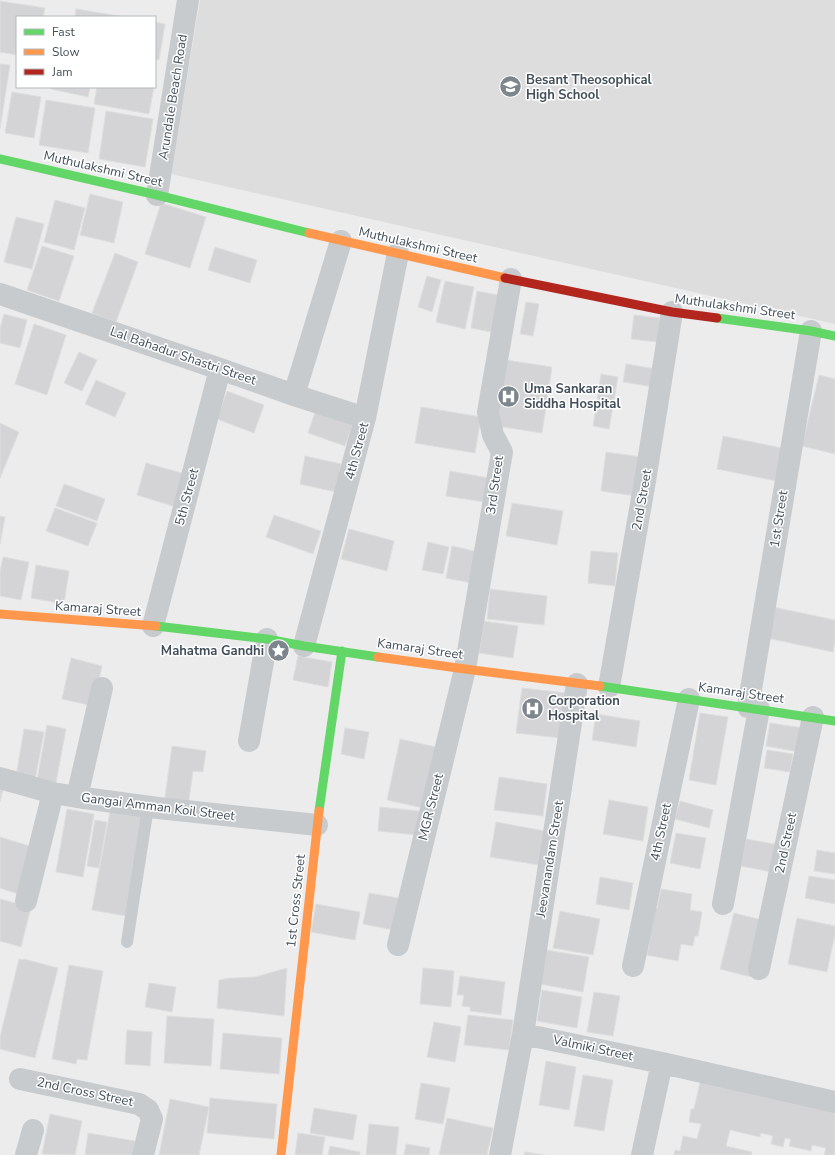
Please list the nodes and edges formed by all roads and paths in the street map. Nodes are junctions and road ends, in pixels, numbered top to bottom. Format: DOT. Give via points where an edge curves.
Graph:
graph roads {
  1 [pos="188,0"];
  2 [pos="0,159"];
  3 [pos="157,195"];
  4 [pos="341,241"];
  5 [pos="398,253"];
  6 [pos="511,279"];
  7 [pos="0,294"];
  8 [pos="672,312"];
  9 [pos="811,331"];
  10 [pos="835,336"];
  11 [pos="220,369"];
  12 [pos="294,395"];
  13 [pos="366,418"];
  14 [pos="0,614"];
  15 [pos="153,626"];
  16 [pos="267,639"];
  17 [pos="304,646"];
  18 [pos="342,651"];
  19 [pos="464,669"];
  20 [pos="577,684"];
  21 [pos="609,687"];
  22 [pos="102,688"];
  23 [pos="689,699"];
  24 [pos="753,708"];
  25 [pos="813,717"];
  26 [pos="835,720"];
  27 [pos="250,741"];
  28 [pos="0,778"];
  29 [pos="53,793"];
  30 [pos="77,797"];
  31 [pos="148,807"];
  32 [pos="317,825"];
  33 [pos="26,900"];
  34 [pos="723,904"];
  35 [pos="127,942"];
  36 [pos="398,945"];
  37 [pos="633,966"];
  38 [pos="759,969"];
  39 [pos="523,1034"];
  40 [pos="662,1063"];
  41 [pos="20,1079"];
  42 [pos="835,1102"];
  43 [pos="33,1130"];
  44 [pos="26,1155"];
  45 [pos="143,1155"];
  46 [pos="281,1155"];
  47 [pos="500,1155"];
  48 [pos="642,1155"];
  1 -- 3 [label="street, Arundale Beach Road"];
  2 -- 3 [label="street, Muthulakshmi Street"];
  3 -- 4 [label="street, Muthulakshmi Street"];
  4 -- 5 [label="street, Muthulakshmi Street"];
  4 -- 12 [label="street"];
  5 -- 6 [label="street, Muthulakshmi Street"];
  5 -- 13 [label="street, 4th Street"];
  6 -- 8 [label="street, Muthulakshmi Street"];
  6 -- 19 [label="street, 3rd Street" via="488,412 493,435 502,452"];
  7 -- 11 [label="street, Lal Bahadur Shastri Street"];
  8 -- 9 [label="street, Muthulakshmi Street"];
  8 -- 21 [label="street, 2nd Street"];
  9 -- 10 [label="street, Muthulakshmi Street"];
  9 -- 24 [label="street, 1st Street"];
  11 -- 12 [label="street, Lal Bahadur Shastri Street"];
  11 -- 15 [label="street, 5th Street"];
  12 -- 13 [label="street, Lal Bahadur Shastri Street"];
  13 -- 17 [label="street, 4th Street"];
  14 -- 15 [label="street, Kamaraj Street"];
  15 -- 16 [label="street, Kamaraj Street"];
  16 -- 17 [label="street, Kamaraj Street"];
  16 -- 27 [label="street"];
  17 -- 18 [label="street, Kamaraj Street"];
  18 -- 19 [label="street, Kamaraj Street"];
  18 -- 32 [label="street, 1st Cross Street"];
  19 -- 20 [label="street, Kamaraj Street"];
  19 -- 36 [label="street, MGR Street"];
  20 -- 21 [label="street, Kamaraj Street"];
  20 -- 39 [label="street, Jeevanandam Street"];
  21 -- 23 [label="street, Kamaraj Street"];
  22 -- 30 [label="street"];
  23 -- 24 [label="street, Kamaraj Street"];
  23 -- 37 [label="street, 4th Street"];
  24 -- 25 [label="street, Kamaraj Street"];
  24 -- 34 [label="street, 1st Street"];
  25 -- 26 [label="street, Kamaraj Street"];
  25 -- 38 [label="street, 2nd Street"];
  28 -- 29 [label="street, Gangai Amman Koil Street"];
  29 -- 30 [label="street, Gangai Amman Koil Street"];
  29 -- 33 [label="street"];
  30 -- 31 [label="street, Gangai Amman Koil Street"];
  31 -- 32 [label="street, Gangai Amman Koil Street"];
  31 -- 35 [label="lane"];
  32 -- 46 [label="street, 1st Cross Street"];
  39 -- 40 [label="street, Valmiki Street"];
  39 -- 47 [label="street, Jeevanandam Street"];
  40 -- 42 [label="street, Valmiki Street"];
  40 -- 48 [label="street"];
  41 -- 45 [label="street, 2nd Cross Street" via="139,1104 148,1110 152,1119"];
  43 -- 44 [label="street"];
}
